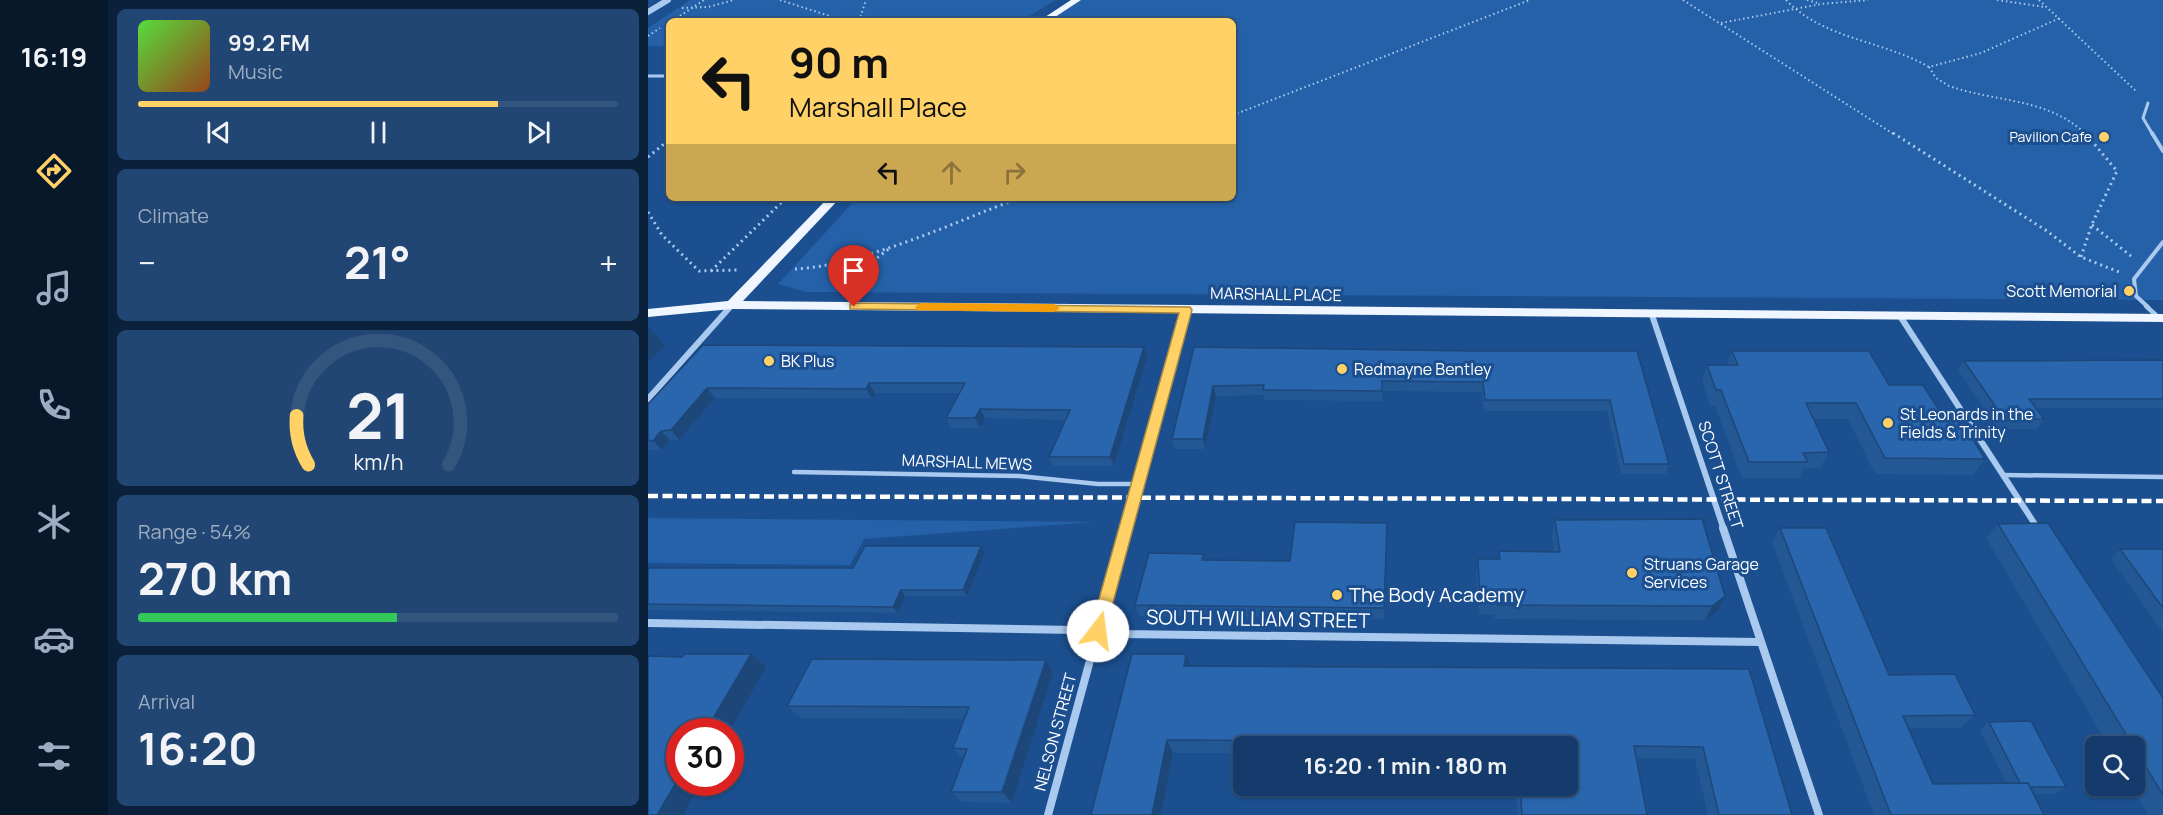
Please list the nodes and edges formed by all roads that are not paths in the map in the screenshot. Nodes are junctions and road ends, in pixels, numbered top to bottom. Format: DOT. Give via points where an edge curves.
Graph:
graph roads {
  1 [pos="668,0"];
  2 [pos="1077,0"];
  3 [pos="648,12"];
  4 [pos="1048,18"];
  5 [pos="648,76"];
  6 [pos="666,76"];
  7 [pos="2148,103"];
  8 [pos="2163,151"];
  9 [pos="831,201"];
  10 [pos="2163,242"];
  11 [pos="732,305"];
  12 [pos="1186,310"];
  13 [pos="648,313"];
  14 [pos="1652,315"];
  15 [pos="1900,316"];
  16 [pos="2162,320"];
  17 [pos="648,399"];
  18 [pos="794,472"];
  19 [pos="2003,475"];
  20 [pos="2163,477"];
  21 [pos="1138,484"];
  22 [pos="2041,533"];
  23 [pos="648,623"];
  24 [pos="1098,631"];
  25 [pos="1760,642"];
  26 [pos="1048,815"];
  27 [pos="1819,815"];
  1 -- 3 [label="street"];
  2 -- 4 [label="main road"];
  5 -- 6 [label="lane"];
  7 -- 8 [label="lane" via="2143,118"];
  9 -- 11 [label="main road"];
  10 -- 16 [label="lane" via="2134,279 2136,296"];
  11 -- 12 [label="main road, MARSHALL PLACE"];
  11 -- 13 [label="main road, MARSHALL PLACE"];
  11 -- 17 [label="street"];
  12 -- 14 [label="main road, MARSHALL PLACE"];
  12 -- 21 [label="street, NELSON STREET"];
  14 -- 15 [label="main road, MARSHALL PLACE"];
  14 -- 25 [label="street, SCOTT STREET"];
  15 -- 16 [label="main road, MARSHALL PLACE"];
  15 -- 19 [label="street"];
  18 -- 21 [label="lane, MARSHALL MEWS" via="1019,476"];
  19 -- 20 [label="lane"];
  19 -- 22 [label="street"];
  21 -- 24 [label="street, NELSON STREET"];
  23 -- 24 [label="street, SOUTH WILLIAM STREET"];
  24 -- 25 [label="street, SOUTH WILLIAM STREET"];
  24 -- 26 [label="street, NELSON STREET"];
  25 -- 27 [label="street, SCOTT STREET"];
}
